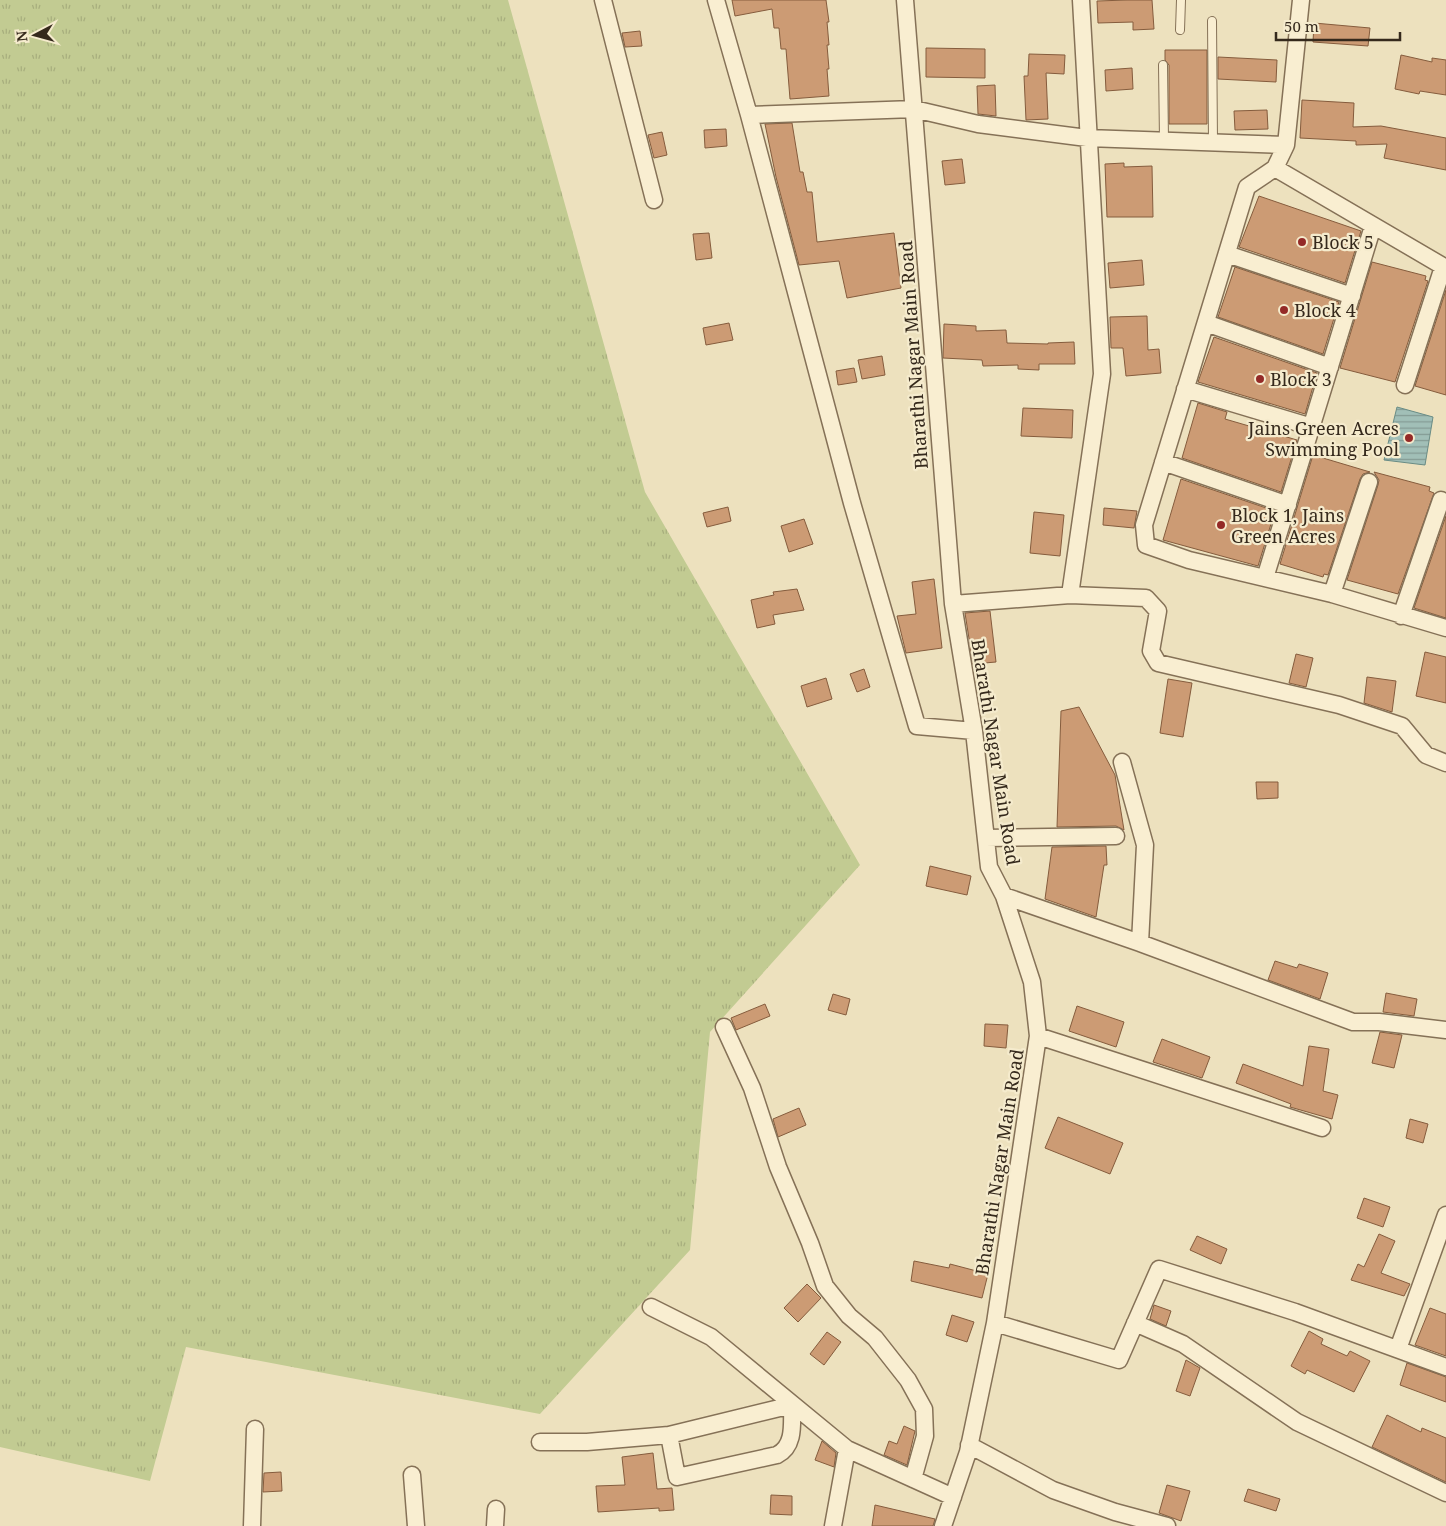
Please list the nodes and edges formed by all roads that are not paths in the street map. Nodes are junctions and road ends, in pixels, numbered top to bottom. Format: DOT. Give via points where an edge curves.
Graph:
graph roads {
  1 [pos="603,0"];
  2 [pos="716,0"];
  3 [pos="905,0"];
  4 [pos="1081,0"];
  5 [pos="1181,0"];
  6 [pos="1301,0"];
  7 [pos="1212,22"];
  8 [pos="1180,30"];
  9 [pos="1163,65"];
  10 [pos="914,109"];
  11 [pos="749,115"];
  12 [pos="1087,138"];
  13 [pos="1164,140"];
  14 [pos="1213,142"];
  15 [pos="1286,145"];
  16 [pos="1274,168"];
  17 [pos="654,200"];
  18 [pos="1373,226"];
  19 [pos="1227,254"];
  20 [pos="1444,267"];
  21 [pos="1352,296"];
  22 [pos="1206,323"];
  23 [pos="1330,366"];
  24 [pos="1405,385"];
  25 [pos="1185,389"];
  26 [pos="1312,427"];
  27 [pos="1163,462"];
  28 [pos="1370,482"];
  29 [pos="1441,500"];
  30 [pos="1288,505"];
  31 [pos="1265,578"];
  32 [pos="1332,594"];
  33 [pos="1070,596"];
  34 [pos="953,604"];
  35 [pos="1401,616"];
  36 [pos="1446,628"];
  37 [pos="974,731"];
  38 [pos="1122,762"];
  39 [pos="1446,763"];
  40 [pos="1116,836"];
  41 [pos="986,838"];
  42 [pos="1004,896"];
  43 [pos="1140,943"];
  44 [pos="724,1027"];
  45 [pos="1446,1030"];
  46 [pos="1038,1036"];
  47 [pos="1322,1128"];
  48 [pos="1446,1215"];
  49 [pos="651,1308"];
  50 [pos="995,1323"];
  51 [pos="1135,1323"];
  52 [pos="1398,1349"];
  53 [pos="1446,1367"];
  54 [pos="792,1406"];
  55 [pos="255,1429"];
  56 [pos="669,1435"];
  57 [pos="540,1442"];
  58 [pos="969,1445"];
  59 [pos="847,1449"];
  60 [pos="412,1475"];
  61 [pos="913,1479"];
  62 [pos="1446,1493"];
  63 [pos="953,1497"];
  64 [pos="496,1509"];
  65 [pos="252,1526"];
  66 [pos="416,1526"];
  67 [pos="495,1526"];
  68 [pos="833,1526"];
  69 [pos="943,1526"];
  70 [pos="1167,1526"];
  1 -- 17 [label="street"];
  2 -- 11 [label="street"];
  3 -- 10 [label="street, Bharathi Nagar Main Road"];
  4 -- 12 [label="street"];
  5 -- 8 [label="lane"];
  6 -- 15 [label="street"];
  7 -- 14 [label="lane"];
  9 -- 13 [label="lane"];
  10 -- 11 [label="street"];
  10 -- 12 [label="street" via="978,124"];
  10 -- 34 [label="street, Bharathi Nagar Main Road"];
  11 -- 37 [label="street" via="852,503 916,726"];
  12 -- 13 [label="street"];
  12 -- 33 [label="street" via="1102,374"];
  13 -- 14 [label="street"];
  14 -- 15 [label="street"];
  15 -- 16 [label="street"];
  16 -- 18 [label="street"];
  16 -- 19 [label="street" via="1247,187"];
  18 -- 20 [label="street"];
  18 -- 21 [label="street"];
  19 -- 21 [label="street"];
  19 -- 22 [label="street"];
  20 -- 24 [label="street"];
  21 -- 23 [label="street"];
  22 -- 23 [label="street"];
  22 -- 25 [label="street"];
  23 -- 26 [label="street"];
  25 -- 26 [label="street"];
  25 -- 27 [label="street"];
  26 -- 30 [label="street"];
  27 -- 30 [label="street"];
  27 -- 31 [label="street" via="1144,525 1146,545 1189,560"];
  28 -- 32 [label="street"];
  29 -- 35 [label="street"];
  30 -- 31 [label="street"];
  31 -- 32 [label="street"];
  32 -- 35 [label="street"];
  33 -- 34 [label="street"];
  33 -- 39 [label="street" via="1146,598 1158,611 1151,651 1158,663 1339,705 1402,726 1426,755"];
  34 -- 37 [label="street, Bharathi Nagar Main Road"];
  35 -- 36 [label="street"];
  37 -- 41 [label="street, Bharathi Nagar Main Road"];
  38 -- 43 [label="street" via="1145,845"];
  40 -- 41 [label="street"];
  41 -- 42 [label="street, Bharathi Nagar Main Road" via="989,867"];
  42 -- 43 [label="street"];
  42 -- 46 [label="street, Bharathi Nagar Main Road" via="1032,982"];
  43 -- 45 [label="street" via="1353,1022"];
  44 -- 61 [label="street" via="752,1088 778,1167 824,1286 849,1316 880,1345 908,1380 924,1409 925,1436"];
  46 -- 47 [label="street"];
  46 -- 50 [label="street, Bharathi Nagar Main Road"];
  48 -- 52 [label="street"];
  49 -- 54 [label="street" via="710,1337"];
  50 -- 51 [label="street" via="1119,1360"];
  50 -- 58 [label="street, Bharathi Nagar Main Road"];
  51 -- 52 [label="street" via="1159,1269"];
  51 -- 62 [label="street" via="1184,1344 1298,1422"];
  52 -- 53 [label="street"];
  54 -- 56 [label="street"];
  54 -- 56 [label="street" via="792,1437 783,1452 776,1455 677,1477"];
  54 -- 59 [label="street"];
  55 -- 65 [label="street"];
  56 -- 57 [label="street" via="587,1442"];
  58 -- 63 [label="street, Bharathi Nagar Main Road"];
  58 -- 70 [label="street" via="1053,1490"];
  59 -- 61 [label="street"];
  59 -- 68 [label="street"];
  60 -- 66 [label="street"];
  61 -- 63 [label="street"];
  63 -- 69 [label="street, Bharathi Nagar Main Road"];
  64 -- 67 [label="street"];
}
